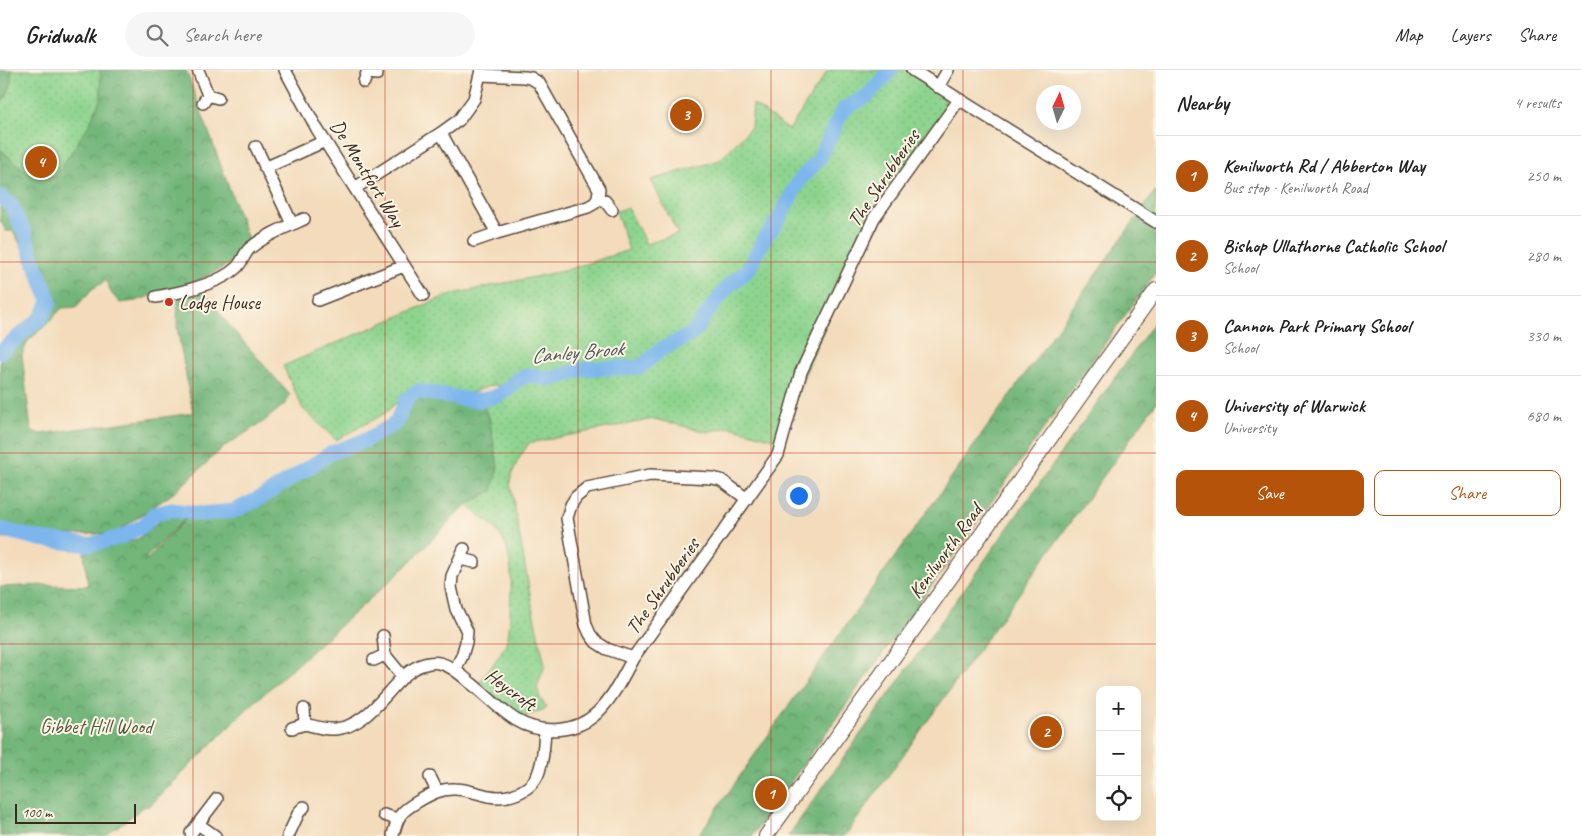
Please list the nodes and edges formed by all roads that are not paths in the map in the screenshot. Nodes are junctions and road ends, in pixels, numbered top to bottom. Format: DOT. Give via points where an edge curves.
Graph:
graph roads {
  1 [pos="198,70"];
  2 [pos="285,70"];
  3 [pos="912,70"];
  4 [pos="948,70"];
  5 [pos="481,72"];
  6 [pos="938,87"];
  7 [pos="210,98"];
  8 [pos="959,100"];
  9 [pos="441,133"];
  10 [pos="325,141"];
  11 [pos="254,144"];
  12 [pos="265,168"];
  13 [pos="355,188"];
  14 [pos="598,198"];
  15 [pos="612,210"];
  16 [pos="304,218"];
  17 [pos="1156,222"];
  18 [pos="292,224"];
  19 [pos="497,233"];
  20 [pos="474,241"];
  21 [pos="404,266"];
  22 [pos="1156,290"];
  23 [pos="423,294"];
  24 [pos="156,297"];
  25 [pos="315,302"];
  26 [pos="747,499"];
  27 [pos="474,562"];
  28 [pos="383,636"];
  29 [pos="385,655"];
  30 [pos="634,658"];
  31 [pos="374,660"];
  32 [pos="455,670"];
  33 [pos="403,677"];
  34 [pos="304,709"];
  35 [pos="305,724"];
  36 [pos="292,728"];
  37 [pos="545,730"];
  38 [pos="430,778"];
  39 [pos="437,791"];
  40 [pos="217,798"];
  41 [pos="304,807"];
  42 [pos="384,815"];
  43 [pos="397,819"];
  44 [pos="393,835"];
  45 [pos="215,836"];
  46 [pos="288,836"];
  47 [pos="766,836"];
  1 -- 7 [label="street"];
  2 -- 10 [label="street, De Montfort Way"];
  3 -- 6 [label="street"];
  4 -- 6 [label="street"];
  5 -- 9 [label="street" via="477,93 468,110"];
  5 -- 14 [label="street" via="524,77 539,83 599,189"];
  6 -- 8 [label="street"];
  8 -- 17 [label="street"];
  8 -- 26 [label="street, The Shrubberies" via="874,218 801,372 778,455"];
  9 -- 13 [label="street"];
  9 -- 19 [label="street"];
  10 -- 12 [label="street"];
  10 -- 13 [label="street, De Montfort Way"];
  11 -- 12 [label="street"];
  12 -- 18 [label="street"];
  13 -- 21 [label="street, De Montfort Way"];
  14 -- 15 [label="street"];
  14 -- 19 [label="street" via="588,207"];
  16 -- 18 [label="street"];
  18 -- 24 [label="street" via="257,243 236,268 211,286"];
  19 -- 20 [label="street"];
  21 -- 23 [label="street, De Montfort Way"];
  21 -- 25 [label="street"];
  22 -- 47 [label="main road, Kenilworth Road"];
  26 -- 30 [label="street, The Shrubberies"];
  26 -- 30 [label="street, The Shrubberies" via="721,480 650,475 587,488 576,496 567,518 586,625 596,642"];
  27 -- 32 [label="street" via="462,554 450,587 466,631 466,642"];
  28 -- 29 [label="street"];
  29 -- 31 [label="street"];
  29 -- 33 [label="street"];
  30 -- 37 [label="street, Heycroft" via="616,690 597,713 575,726"];
  32 -- 33 [label="street, Heycroft" via="445,664 430,663"];
  32 -- 37 [label="street, Heycroft" via="517,721"];
  33 -- 35 [label="street, Heycroft" via="357,722 333,729"];
  34 -- 35 [label="street"];
  35 -- 36 [label="street, Heycroft"];
  37 -- 39 [label="street" via="540,770 523,791 501,797 454,788"];
  38 -- 39 [label="street"];
  39 -- 43 [label="street"];
  40 -- 45 [label="street" via="195,828"];
  41 -- 46 [label="street"];
  42 -- 43 [label="street"];
  43 -- 44 [label="street"];
}
